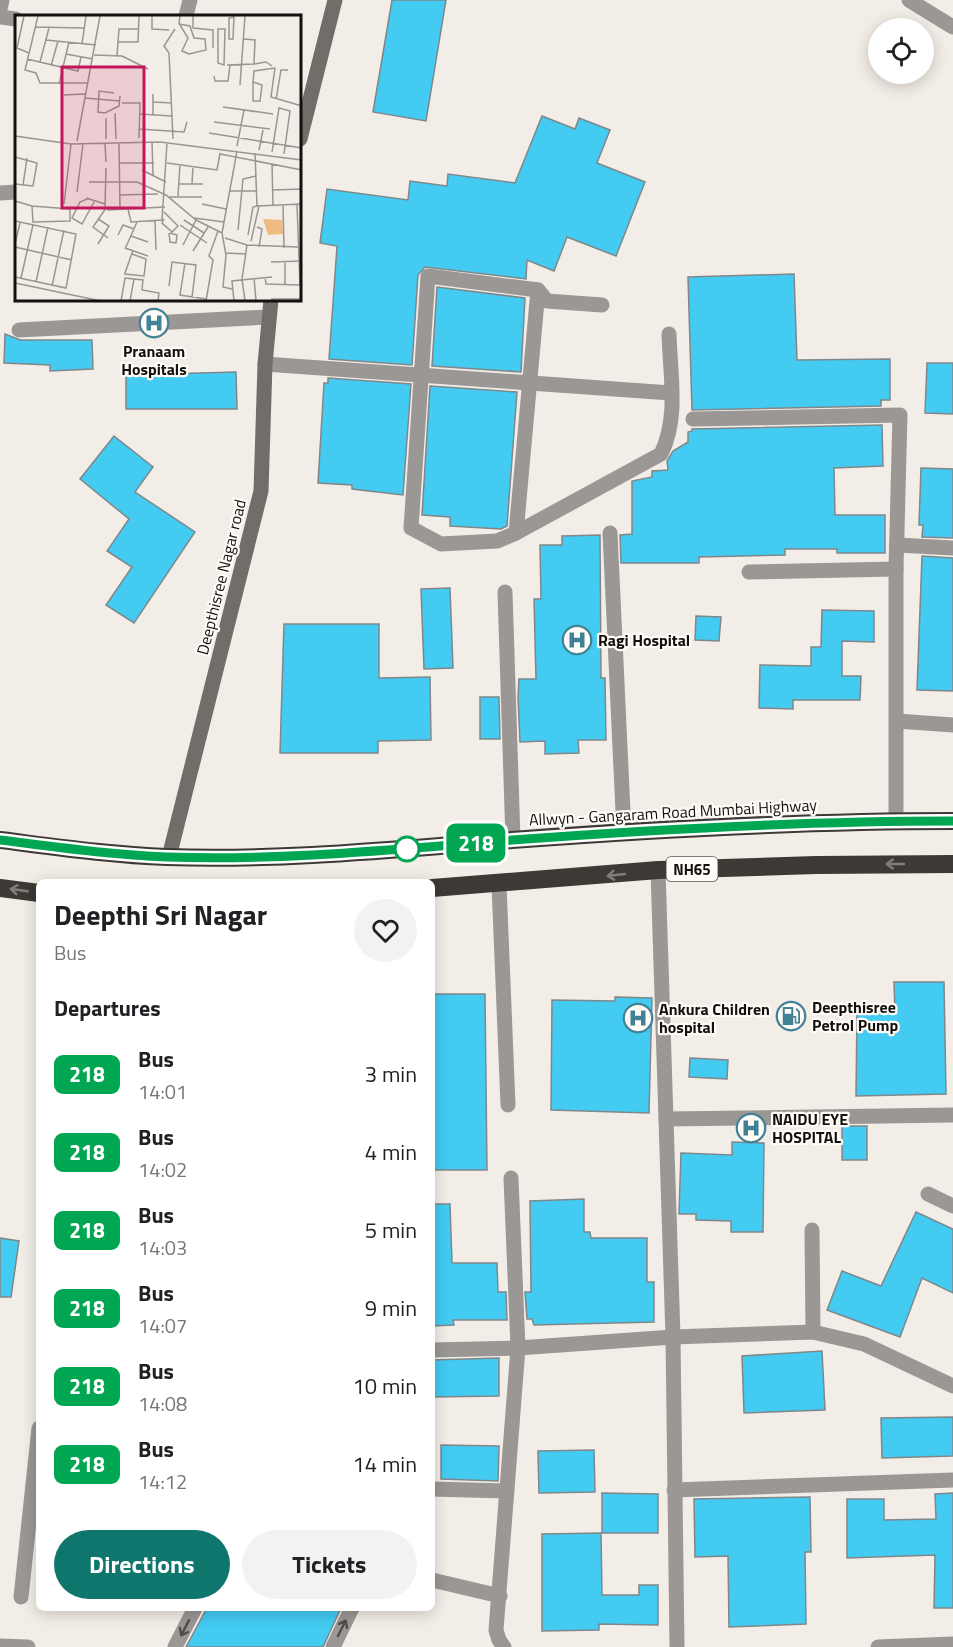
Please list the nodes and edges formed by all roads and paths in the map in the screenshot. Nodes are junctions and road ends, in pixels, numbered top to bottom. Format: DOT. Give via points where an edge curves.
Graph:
graph roads {
  1 [pos="2,0"];
  2 [pos="190,0"];
  3 [pos="335,0"];
  4 [pos="909,0"];
  5 [pos="0,9"];
  6 [pos="186,15"];
  7 [pos="0,17"];
  8 [pos="15,20"];
  9 [pos="953,27"];
  10 [pos="302,131"];
  11 [pos="15,192"];
  12 [pos="0,193"];
  13 [pos="538,290"];
  14 [pos="271,302"];
  15 [pos="603,305"];
  16 [pos="268,317"];
  17 [pos="19,330"];
  18 [pos="669,334"];
  19 [pos="265,364"];
  20 [pos="420,376"];
  21 [pos="528,383"];
  22 [pos="671,393"];
  23 [pos="693,419"];
  24 [pos="516,533"];
  25 [pos="610,533"];
  26 [pos="898,545"];
  27 [pos="953,548"];
  28 [pos="896,569"];
  29 [pos="749,572"];
  30 [pos="505,592"];
  31 [pos="897,721"];
  32 [pos="953,725"];
  33 [pos="896,821"];
  34 [pos="953,821"];
  35 [pos="624,833"];
  36 [pos="0,840"];
  37 [pos="513,840"];
  38 [pos="169,857"];
  39 [pos="953,864"];
  40 [pos="658,870"];
  41 [pos="499,885"];
  42 [pos="0,888"];
  43 [pos="435,888"];
  44 [pos="36,893"];
  45 [pos="508,1105"];
  46 [pos="953,1115"];
  47 [pos="666,1119"];
  48 [pos="511,1178"];
  49 [pos="928,1194"];
  50 [pos="953,1206"];
  51 [pos="812,1230"];
  52 [pos="813,1332"];
  53 [pos="673,1337"];
  54 [pos="518,1348"];
  55 [pos="435,1350"];
  56 [pos="953,1386"];
  57 [pos="36,1456"];
  58 [pos="953,1480"];
  59 [pos="435,1489"];
  60 [pos="674,1490"];
  61 [pos="507,1491"];
  62 [pos="435,1581"];
  63 [pos="500,1596"];
  64 [pos="21,1597"];
  65 [pos="193,1611"];
  66 [pos="351,1611"];
  67 [pos="953,1644"];
  68 [pos="0,1646"];
  69 [pos="28,1647"];
  70 [pos="175,1647"];
  71 [pos="333,1647"];
  72 [pos="504,1647"];
  73 [pos="677,1647"];
  74 [pos="878,1647"];
  1 -- 5 [label="street"];
  2 -- 6 [label="street"];
  3 -- 10 [label="street"];
  4 -- 9 [label="street"];
  7 -- 8 [label="street"];
  11 -- 12 [label="street"];
  13 -- 15 [label="street" via="547,301"];
  13 -- 20 [label="street" via="428,276"];
  13 -- 21 [label="street"];
  14 -- 16 [label="street, Deepthisree Nagar road"];
  16 -- 17 [label="street"];
  16 -- 19 [label="street, Deepthisree Nagar road"];
  18 -- 22 [label="street"];
  19 -- 20 [label="street"];
  19 -- 38 [label="street, Deepthisree Nagar road" via="261,491 255,526"];
  20 -- 21 [label="street"];
  20 -- 24 [label="street" via="411,528 441,544 497,541"];
  21 -- 22 [label="street"];
  21 -- 24 [label="street"];
  22 -- 24 [label="street" via="669,437 661,454"];
  23 -- 26 [label="street" via="900,415"];
  25 -- 35 [label="street"];
  26 -- 27 [label="street"];
  26 -- 28 [label="street"];
  28 -- 29 [label="street"];
  28 -- 31 [label="street"];
  30 -- 37 [label="street"];
  31 -- 32 [label="street"];
  31 -- 33 [label="street"];
  33 -- 34 [label="highway, Allwyn - Gangaram Road Mumbai Highway"];
  33 -- 35 [label="highway, Allwyn - Gangaram Road Mumbai Highway"];
  35 -- 37 [label="highway, Allwyn - Gangaram Road Mumbai Highway"];
  36 -- 38 [label="highway, Allwyn - Gangaram Road Mumbai Highway" via="108,854"];
  37 -- 38 [label="highway, Allwyn - Gangaram Road Mumbai Highway" via="354,853"];
  39 -- 40 [label="highway, NH65, one-way"];
  40 -- 41 [label="highway, NH65, one-way"];
  40 -- 47 [label="street"];
  41 -- 43 [label="highway, NH65"];
  41 -- 45 [label="street"];
  44 -- 42 [label="highway, one-way"];
  46 -- 47 [label="street"];
  47 -- 53 [label="street"];
  48 -- 54 [label="street"];
  49 -- 50 [label="street"];
  51 -- 52 [label="street"];
  52 -- 53 [label="street"];
  52 -- 56 [label="street" via="864,1344"];
  53 -- 54 [label="street"];
  53 -- 60 [label="street"];
  54 -- 55 [label="street"];
  54 -- 61 [label="street"];
  57 -- 64 [label="street"];
  58 -- 60 [label="street"];
  59 -- 61 [label="street"];
  60 -- 73 [label="street"];
  61 -- 63 [label="street"];
  62 -- 63 [label="street"];
  63 -- 72 [label="street" via="496,1630"];
  65 -- 70 [label="street, one-way"];
  71 -- 66 [label="street, one-way"];
  67 -- 74 [label="street"];
  68 -- 69 [label="street"];
}
